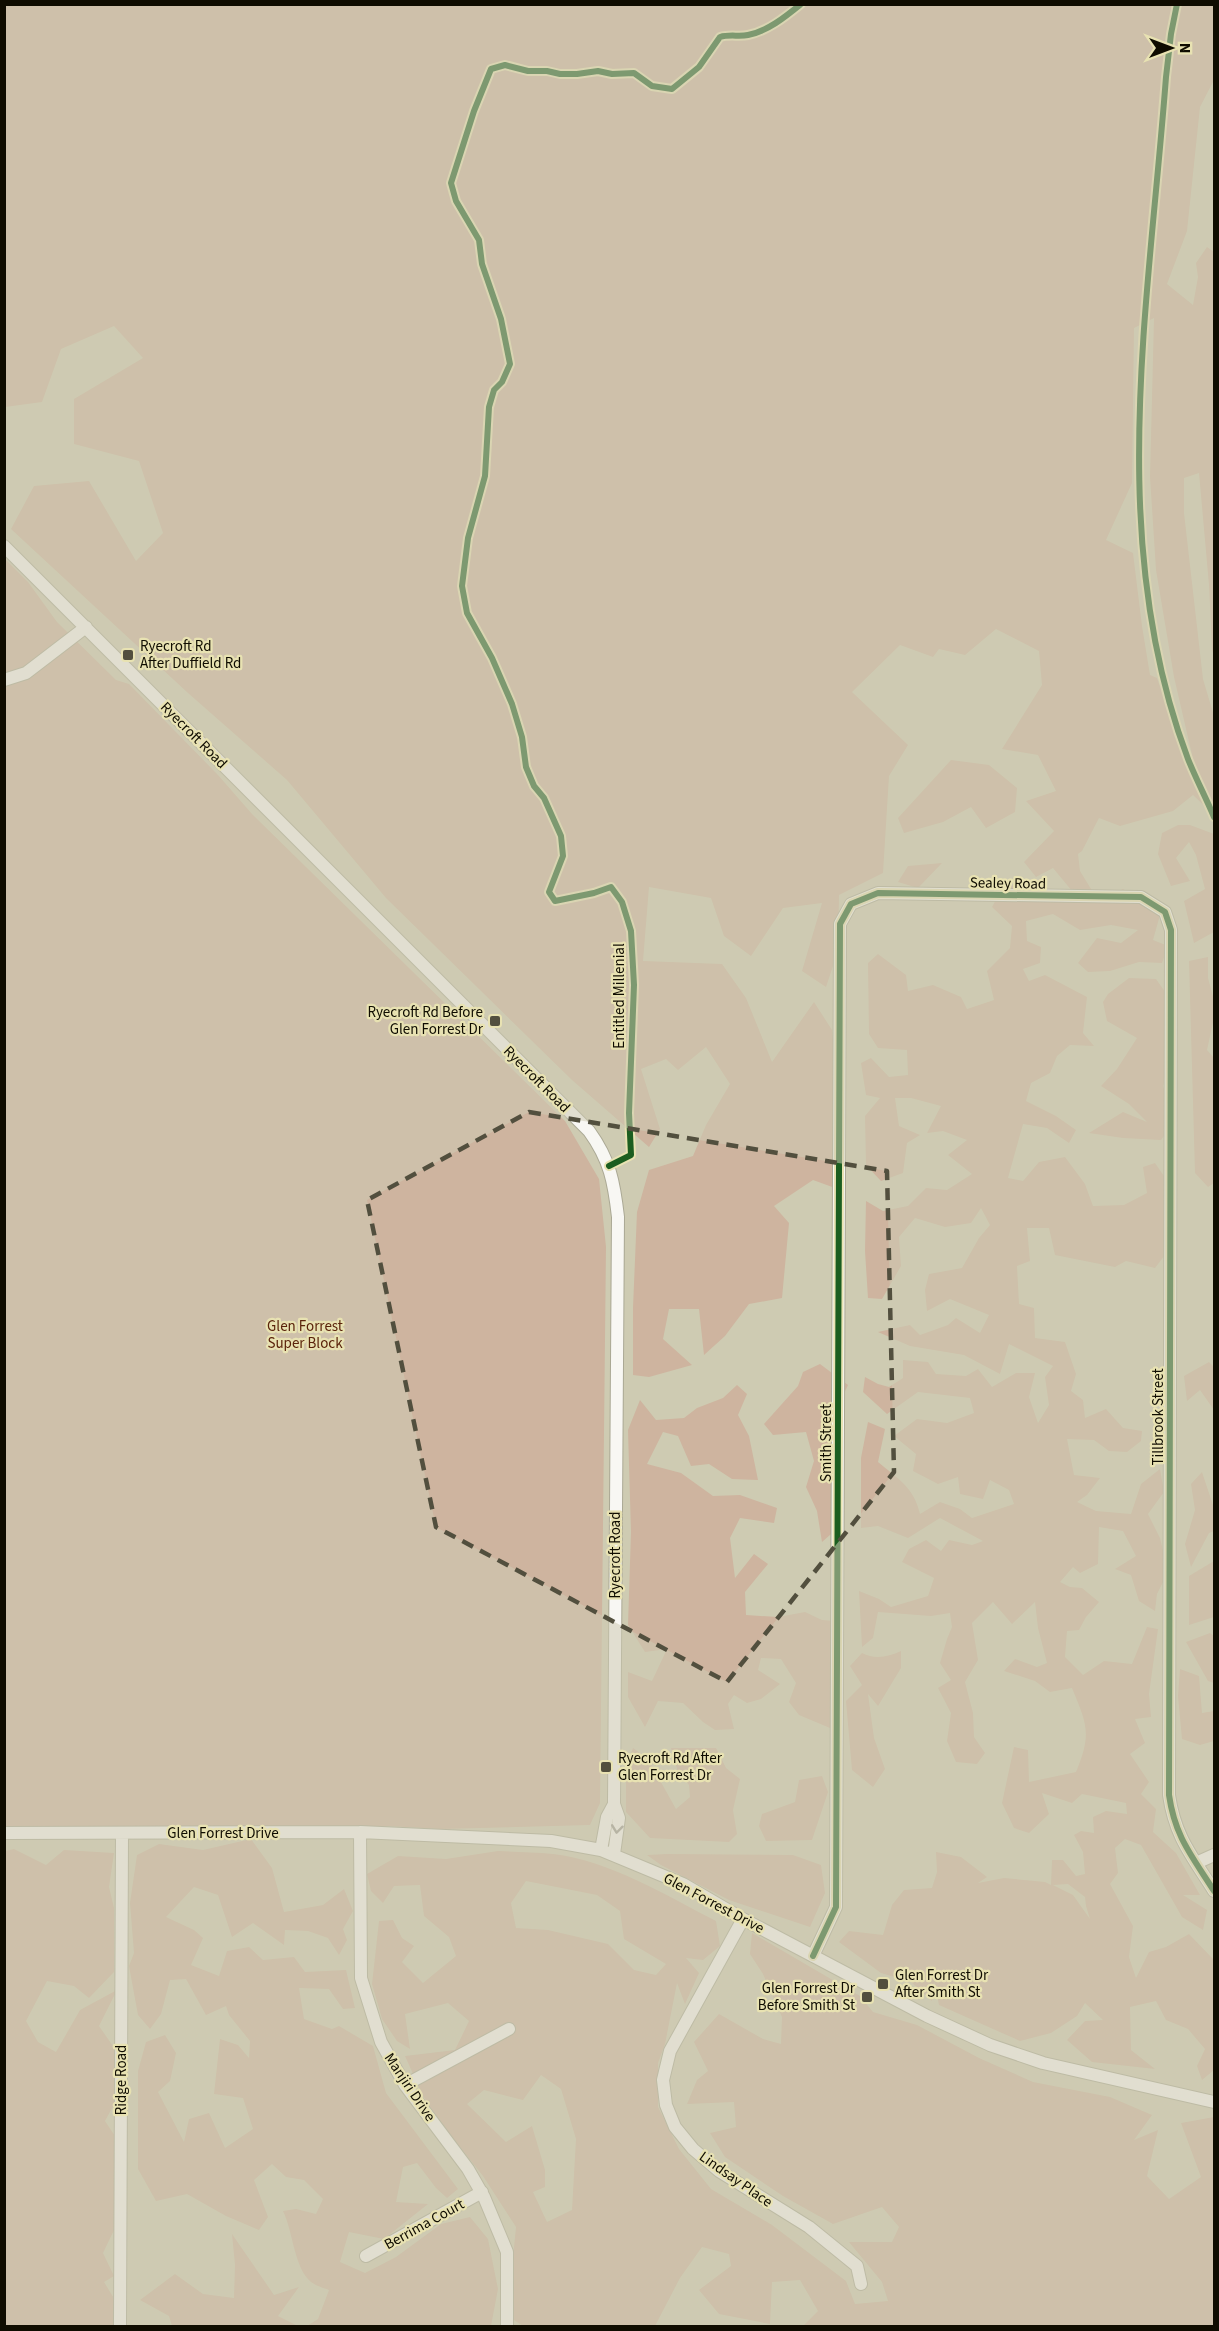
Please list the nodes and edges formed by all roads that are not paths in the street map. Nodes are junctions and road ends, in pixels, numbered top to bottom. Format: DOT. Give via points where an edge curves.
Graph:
graph roads {
  1 [pos="4,546"];
  2 [pos="86,627"];
  3 [pos="4,680"];
  4 [pos="840,924"];
  5 [pos="1171,930"];
  6 [pos="614,1804"];
  7 [pos="360,1832"];
  8 [pos="4,1833"];
  9 [pos="122,1833"];
  10 [pos="601,1850"];
  11 [pos="614,1854"];
  12 [pos="1215,1855"];
  13 [pos="1196,1863"];
  14 [pos="1215,1891"];
  15 [pos="743,1919"];
  16 [pos="813,1956"];
  17 [pos="509,2029"];
  18 [pos="405,2085"];
  19 [pos="1215,2102"];
  20 [pos="482,2192"];
  21 [pos="366,2256"];
  22 [pos="861,2283"];
  23 [pos="120,2326"];
  24 [pos="507,2326"];
  1 -- 2 [label="street, Ryecroft Road"];
  2 -- 3 [label="street" via="26,673"];
  2 -- 6 [label="street, Ryecroft Road" via="589,1131 602,1150 615,1189 618,1217"];
  4 -- 5 [label="street, Sealey Road" via="851,904 878,893 1141,897 1165,912"];
  4 -- 16 [label="street, Smith Street" via="836,1907"];
  5 -- 13 [label="street, Tillbrook Street" via="1169,1795 1179,1837"];
  6 -- 10 [label="street, Ryecroft Road" via="607,1817"];
  6 -- 11 [label="street, Ryecroft Road, one-way" via="619,1818"];
  7 -- 9 [label="street, Glen Forrest Drive"];
  7 -- 10 [label="street, Glen Forrest Drive" via="551,1841"];
  7 -- 18 [label="street, Manjiri Drive" via="360,1978 381,2042"];
  8 -- 9 [label="street, Glen Forrest Drive"];
  9 -- 23 [label="street, Ridge Road"];
  10 -- 11 [label="street, Glen Forrest Drive"];
  11 -- 15 [label="street, Glen Forrest Drive" via="683,1884"];
  12 -- 13 [label="street"];
  13 -- 14 [label="street, Tillbrook Street"];
  15 -- 16 [label="street, Glen Forrest Drive"];
  15 -- 22 [label="street, Lindsay Place" via="669,2050 663,2080 666,2105 675,2127 693,2149 719,2171 809,2227 857,2266"];
  16 -- 19 [label="street, Glen Forrest Drive" via="990,2044 1043,2063"];
  17 -- 18 [label="street"];
  18 -- 20 [label="street, Manjiri Drive"];
  20 -- 21 [label="street, Berrima Court"];
  20 -- 24 [label="street, Manjiri Drive" via="507,2253"];
}
